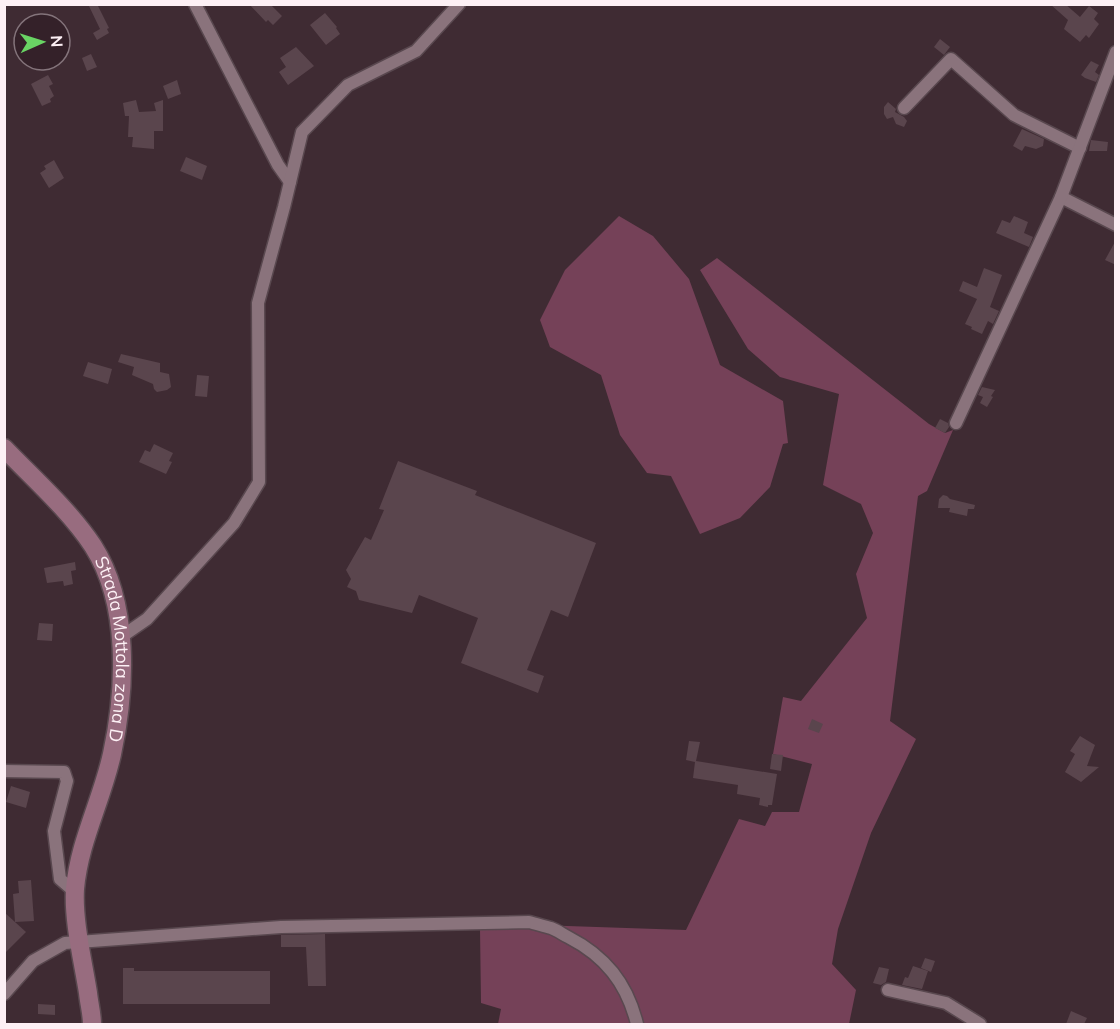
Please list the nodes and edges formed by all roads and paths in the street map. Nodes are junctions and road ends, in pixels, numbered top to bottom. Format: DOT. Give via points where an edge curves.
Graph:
graph roads {
  1 [pos="195,4"];
  2 [pos="459,4"];
  3 [pos="1116,52"];
  4 [pos="904,108"];
  5 [pos="1080,148"];
  6 [pos="290,182"];
  7 [pos="1061,197"];
  8 [pos="1116,225"];
  9 [pos="956,423"];
  10 [pos="4,448"];
  11 [pos="121,637"];
  12 [pos="4,771"];
  13 [pos="75,892"];
  14 [pos="80,942"];
  15 [pos="888,990"];
  16 [pos="4,994"];
  17 [pos="92,1024"];
  18 [pos="637,1024"];
  19 [pos="980,1024"];
  1 -- 6 [label="street"];
  2 -- 6 [label="street" via="416,51 348,85 302,132"];
  3 -- 5 [label="street"];
  4 -- 5 [label="street" via="951,59 1014,115"];
  5 -- 7 [label="street"];
  6 -- 11 [label="street" via="258,303 259,482 234,524 147,620"];
  7 -- 8 [label="street"];
  7 -- 9 [label="street"];
  10 -- 11 [label="main road, Strada Mottola zona D" via="70,516 93,546 109,576"];
  11 -- 13 [label="main road, Strada Mottola zona D" via="121,694 112,754 78,862"];
  12 -- 13 [label="street" via="64,772 67,782 54,831 60,879"];
  13 -- 14 [label="main road, Strada Mottola zona D"];
  14 -- 16 [label="street" via="65,943 33,962"];
  14 -- 17 [label="main road, Strada Mottola zona D"];
  14 -- 18 [label="street" via="281,927 528,922 573,939 607,964 619,980"];
  15 -- 19 [label="street" via="946,1003"];
}
